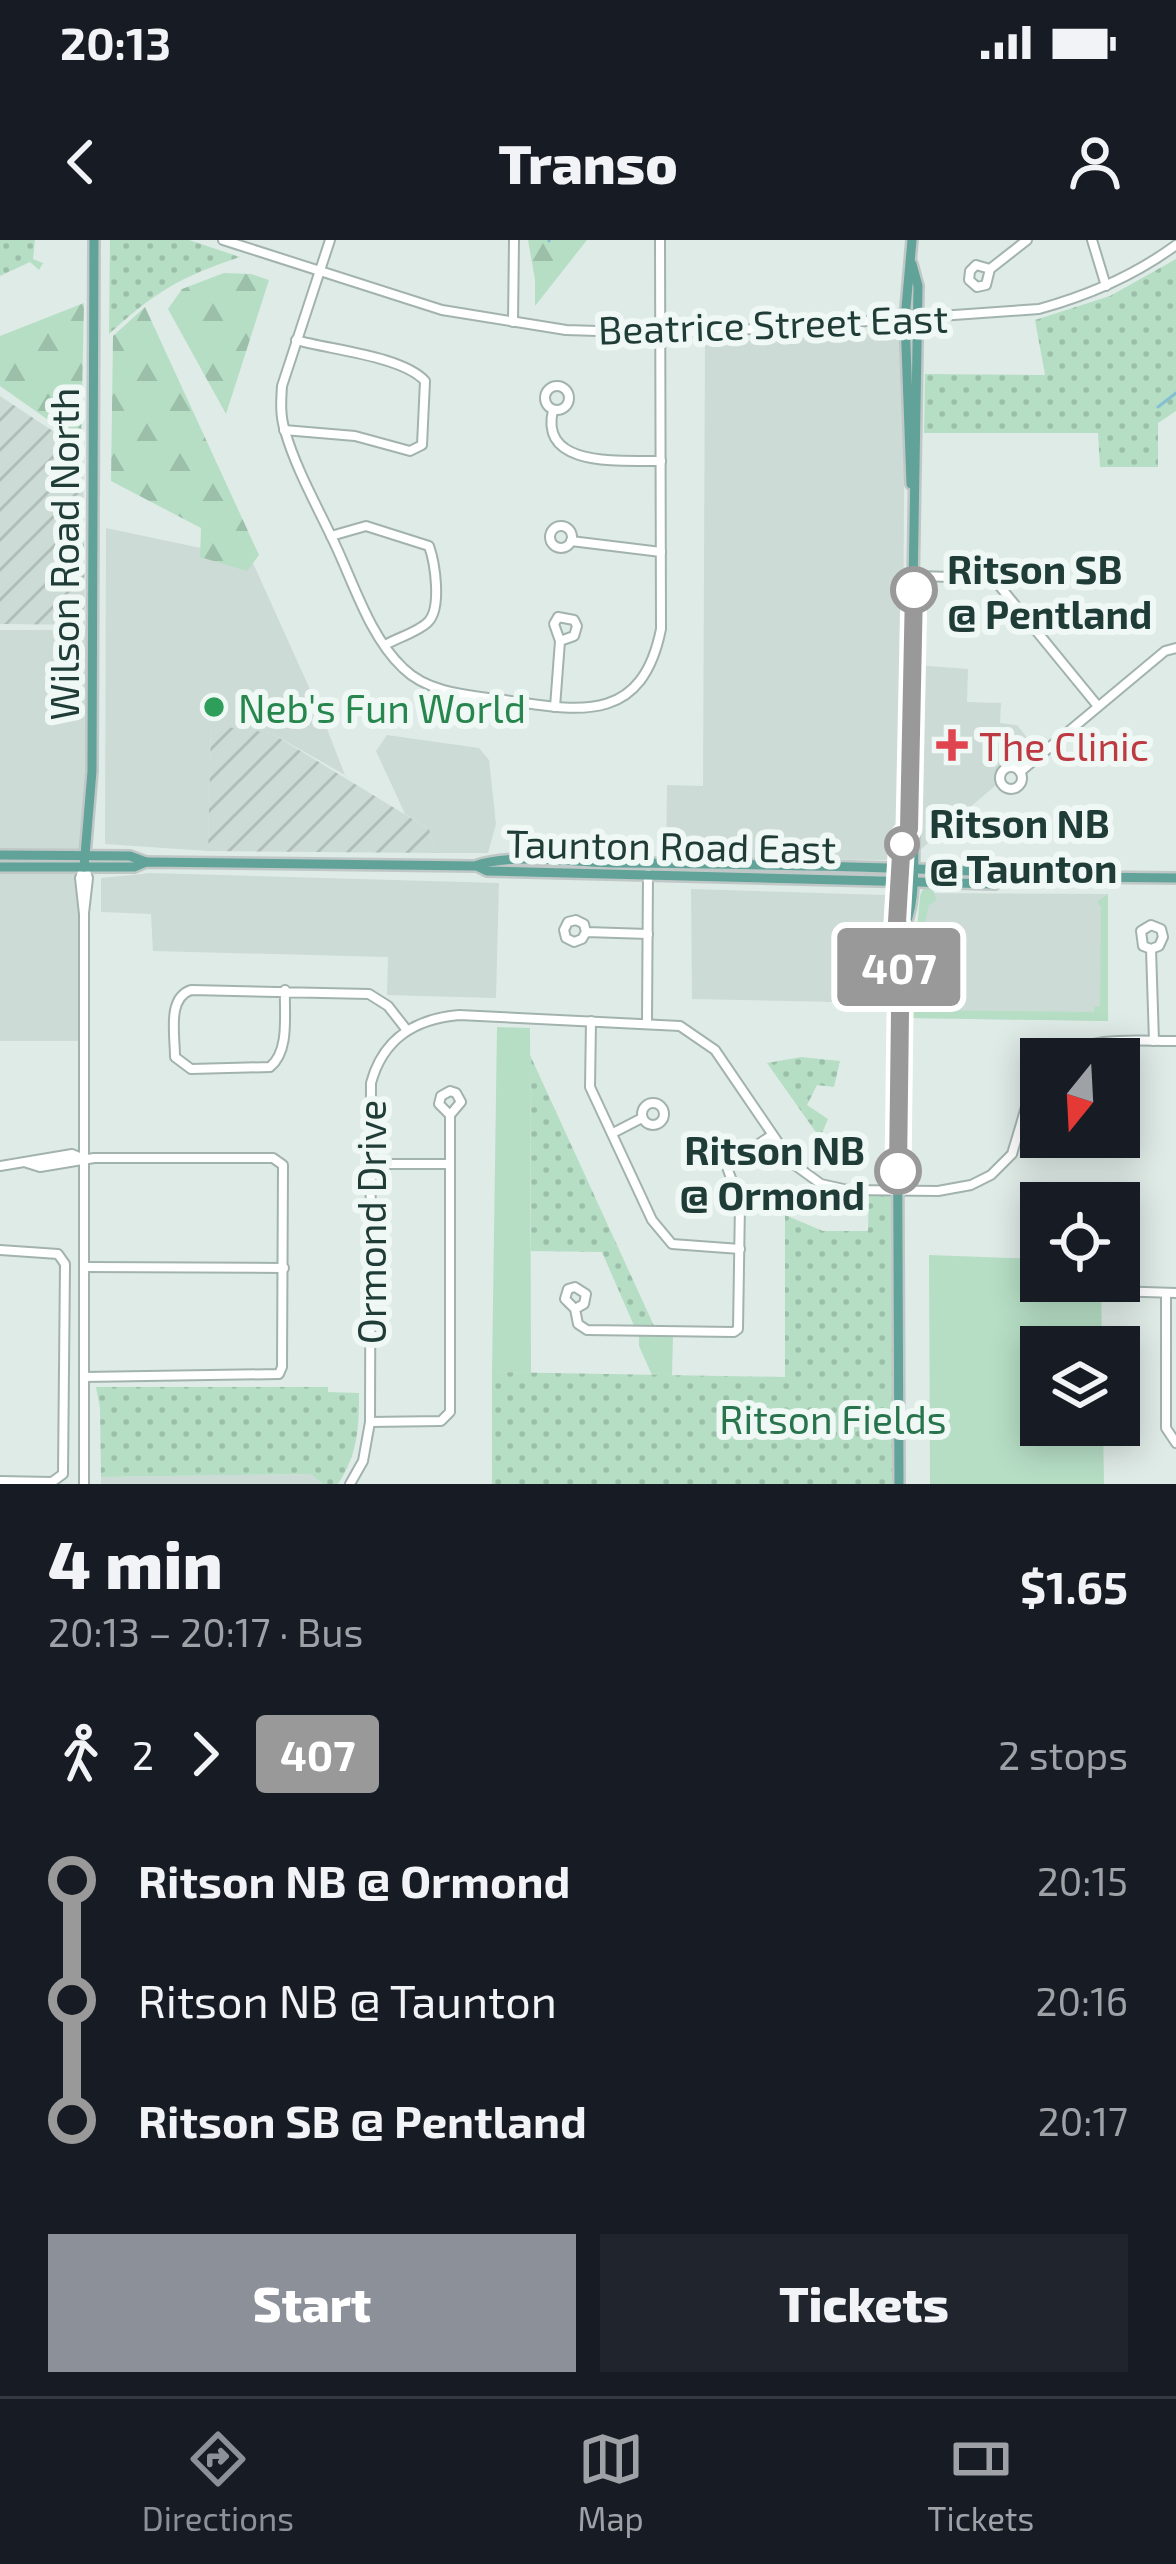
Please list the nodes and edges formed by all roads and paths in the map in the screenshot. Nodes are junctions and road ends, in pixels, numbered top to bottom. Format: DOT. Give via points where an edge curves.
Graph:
graph roads {
  1 [pos="94,240"];
  2 [pos="223,240"];
  3 [pos="330,240"];
  4 [pos="514,240"];
  5 [pos="660,240"];
  6 [pos="912,240"];
  7 [pos="1027,240"];
  8 [pos="1092,240"];
  9 [pos="1176,244"];
  10 [pos="990,269"];
  11 [pos="319,272"];
  12 [pos="1106,286"];
  13 [pos="912,319"];
  14 [pos="513,323"];
  15 [pos="661,333"];
  16 [pos="296,340"];
  17 [pos="554,410"];
  18 [pos="284,430"];
  19 [pos="661,461"];
  20 [pos="331,536"];
  21 [pos="572,541"];
  22 [pos="661,552"];
  23 [pos="914,576"];
  24 [pos="560,641"];
  25 [pos="385,645"];
  26 [pos="1176,648"];
  27 [pos="1097,705"];
  28 [pos="555,707"];
  29 [pos="1020,772"];
  30 [pos="909,829"];
  31 [pos="0,855"];
  32 [pos="85,861"];
  33 [pos="0,867"];
  34 [pos="912,868"];
  35 [pos="648,870"];
  36 [pos="903,876"];
  37 [pos="1005,876"];
  38 [pos="1176,878"];
  39 [pos="586,932"];
  40 [pos="648,934"];
  41 [pos="1151,949"];
  42 [pos="285,990"];
  43 [pos="592,1021"];
  44 [pos="647,1022"];
  45 [pos="406,1029"];
  46 [pos="1140,1041"];
  47 [pos="1154,1041"];
  48 [pos="1176,1041"];
  49 [pos="450,1115"];
  50 [pos="642,1118"];
  51 [pos="1020,1127"];
  52 [pos="613,1133"];
  53 [pos="772,1135"];
  54 [pos="84,1159"];
  55 [pos="449,1163"];
  56 [pos="369,1164"];
  57 [pos="0,1166"];
  58 [pos="898,1191"];
  59 [pos="740,1249"];
  60 [pos="0,1250"];
  61 [pos="84,1267"];
  62 [pos="284,1268"];
  63 [pos="1140,1292"];
  64 [pos="1171,1293"];
  65 [pos="575,1309"];
  66 [pos="85,1377"];
  67 [pos="370,1422"];
  68 [pos="1176,1444"];
  69 [pos="0,1481"];
  70 [pos="84,1484"];
  71 [pos="350,1484"];
  72 [pos="899,1484"];
  1 -- 32 [label="main road, Wilson Road North"];
  2 -- 11 [label="street, Beatrice Street East"];
  3 -- 11 [label="street"];
  4 -- 14 [label="street"];
  5 -- 15 [label="street"];
  6 -- 13 [label="main road"];
  7 -- 10 [label="street"];
  8 -- 12 [label="street"];
  9 -- 12 [label="street, Beatrice Street East"];
  11 -- 14 [label="street, Beatrice Street East"];
  11 -- 16 [label="street"];
  12 -- 13 [label="street, Beatrice Street East" via="1039,309"];
  13 -- 15 [label="street, Beatrice Street East"];
  13 -- 23 [label="main road"];
  14 -- 15 [label="street, Beatrice Street East"];
  15 -- 19 [label="street"];
  16 -- 18 [label="street" via="282,386"];
  16 -- 18 [label="street" via="415,370 424,381 424,431 422,445 410,451"];
  17 -- 19 [label="street" via="549,428 566,452"];
  18 -- 20 [label="street"];
  19 -- 22 [label="street"];
  20 -- 25 [label="street"];
  20 -- 25 [label="street" via="366,526 429,547 434,610 428,622"];
  21 -- 22 [label="street"];
  22 -- 28 [label="street" via="661,628 638,685 607,706"];
  23 -- 27 [label="street" via="993,578"];
  23 -- 30 [label="main road"];
  24 -- 28 [label="street"];
  25 -- 28 [label="street" via="430,686"];
  26 -- 27 [label="street"];
  27 -- 29 [label="street"];
  30 -- 34 [label="main road"];
  30 -- 36 [label="main road"];
  31 -- 32 [label="main road, Taunton Road East"];
  32 -- 33 [label="main road, Taunton Road East"];
  32 -- 35 [label="main road, Taunton Road East"];
  32 -- 54 [label="street, Wilson Road North"];
  34 -- 36 [label="main road, Taunton Road East"];
  34 -- 37 [label="main road, Taunton Road East"];
  35 -- 36 [label="main road, Taunton Road East"];
  35 -- 40 [label="street"];
  36 -- 37 [label="main road, Taunton Road East" via="995,884"];
  36 -- 58 [label="main road"];
  37 -- 38 [label="main road, Taunton Road East"];
  39 -- 40 [label="street"];
  40 -- 44 [label="street"];
  41 -- 47 [label="street"];
  42 -- 42 [label="street" via="181,993 175,1057 191,1069 270,1067 283,1047"];
  42 -- 45 [label="street" via="369,994"];
  43 -- 44 [label="street"];
  43 -- 45 [label="street" via="459,1015"];
  43 -- 52 [label="street" via="590,1087"];
  44 -- 53 [label="street" via="680,1026 716,1050"];
  45 -- 56 [label="street, Ormond Drive" via="370,1083"];
  46 -- 47 [label="street"];
  47 -- 48 [label="street"];
  49 -- 55 [label="street"];
  50 -- 52 [label="street"];
  51 -- 58 [label="street" via="1003,1167 971,1185"];
  52 -- 59 [label="street" via="664,1238"];
  53 -- 58 [label="street" via="820,1184"];
  53 -- 59 [label="street" via="729,1165"];
  54 -- 57 [label="street"];
  54 -- 61 [label="street, Wilson Road North"];
  54 -- 62 [label="street" via="281,1161"];
  55 -- 56 [label="street"];
  55 -- 67 [label="street" via="450,1412 441,1421"];
  56 -- 67 [label="street, Ormond Drive"];
  58 -- 72 [label="main road"];
  59 -- 65 [label="street" via="734,1332 594,1331 578,1324"];
  60 -- 69 [label="street" via="63,1258 65,1309 63,1474 52,1482"];
  61 -- 62 [label="street"];
  61 -- 66 [label="street, Wilson Road North"];
  62 -- 66 [label="street" via="279,1374"];
  63 -- 64 [label="street"];
  64 -- 68 [label="street" via="1166,1427"];
  66 -- 70 [label="street, Wilson Road North"];
  67 -- 71 [label="street, Ormond Drive"];
}
